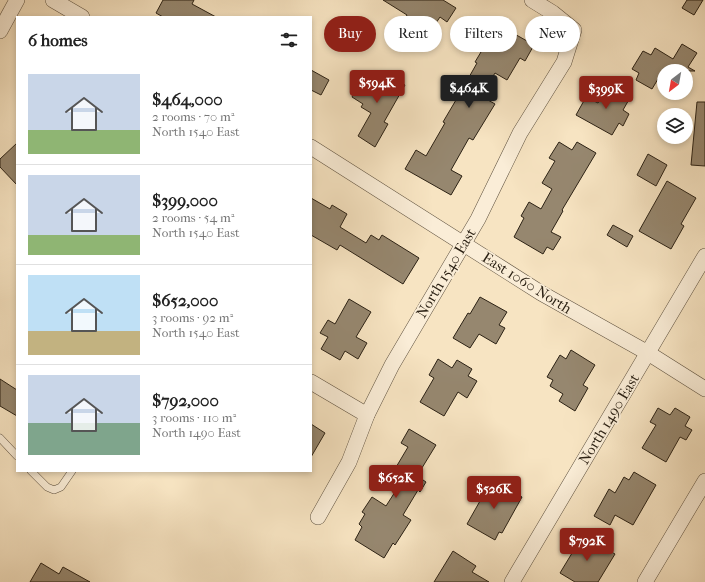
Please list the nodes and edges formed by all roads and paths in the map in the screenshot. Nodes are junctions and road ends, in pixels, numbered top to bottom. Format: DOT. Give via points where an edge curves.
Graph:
graph roads {
  1 [pos="17,0"];
  2 [pos="53,0"];
  3 [pos="532,0"];
  4 [pos="80,16"];
  5 [pos="0,31"];
  6 [pos="312,148"];
  7 [pos="464,244"];
  8 [pos="705,256"];
  9 [pos="648,353"];
  10 [pos="312,383"];
  11 [pos="705,389"];
  12 [pos="367,415"];
  13 [pos="0,438"];
  14 [pos="16,455"];
  15 [pos="32,472"];
  16 [pos="71,472"];
  17 [pos="705,481"];
  18 [pos="318,516"];
  19 [pos="512,582"];
  20 [pos="645,582"];
  1 -- 5 [label="street"];
  2 -- 4 [label="street"];
  3 -- 7 [label="street, North 1540 East" via="574,30 564,62 520,134"];
  6 -- 7 [label="street, East 1060 North"];
  7 -- 9 [label="street, East 1060 North" via="541,293"];
  7 -- 12 [label="street, North 1540 East" via="392,365"];
  8 -- 9 [label="street, North 1490 East"];
  9 -- 11 [label="street, East 1060 North"];
  9 -- 19 [label="street, North 1490 East"];
  10 -- 12 [label="street"];
  12 -- 18 [label="street, North 1540 East" via="349,462"];
  13 -- 14 [label="lane"];
  15 -- 16 [label="lane" via="47,487 54,490 61,487"];
  17 -- 20 [label="street"];
}
